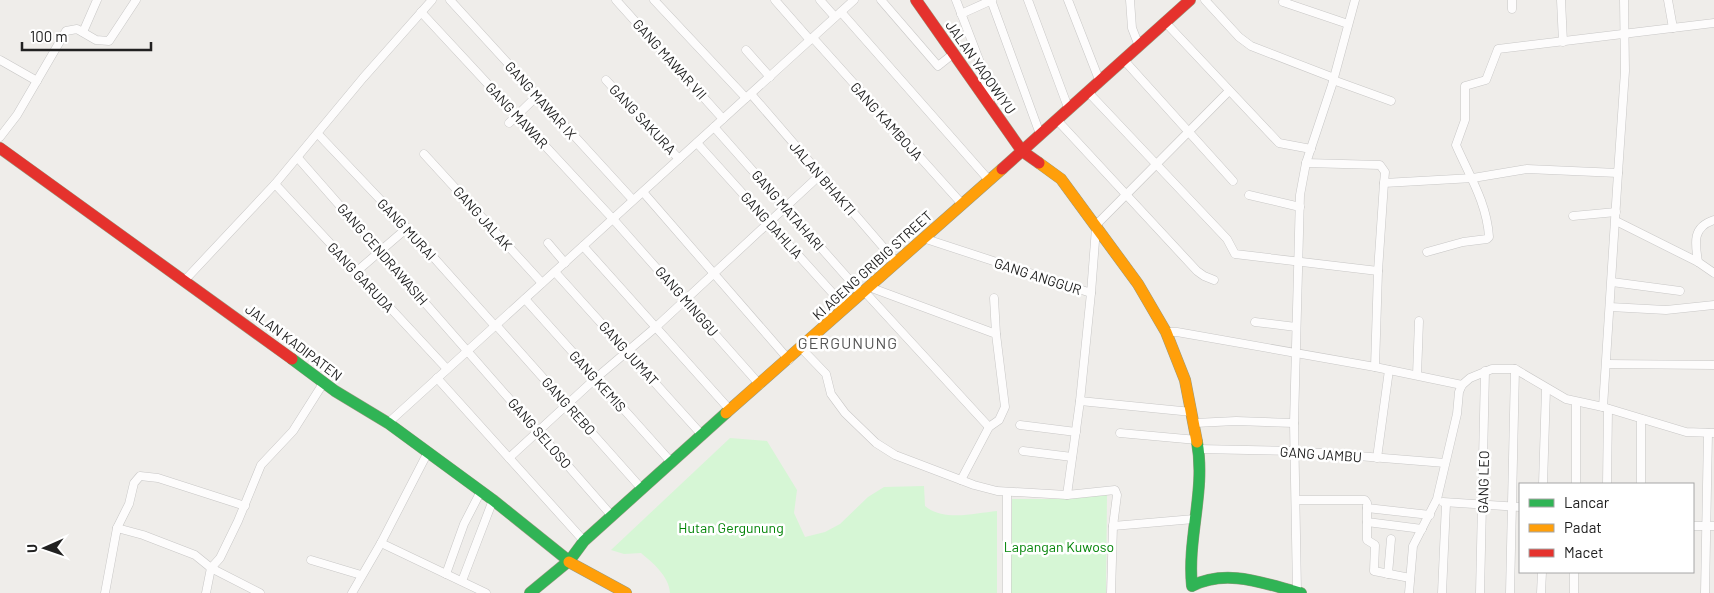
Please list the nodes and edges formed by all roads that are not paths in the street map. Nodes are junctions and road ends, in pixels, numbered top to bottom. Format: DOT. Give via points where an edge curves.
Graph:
graph roads {
  1 [pos="97,0"];
  2 [pos="136,0"];
  3 [pos="432,0"];
  4 [pos="450,0"];
  5 [pos="616,0"];
  6 [pos="629,0"];
  7 [pos="654,0"];
  8 [pos="775,0"];
  9 [pos="820,0"];
  10 [pos="854,0"];
  11 [pos="881,0"];
  12 [pos="916,0"];
  13 [pos="956,0"];
  14 [pos="992,0"];
  15 [pos="1028,0"];
  16 [pos="1068,0"];
  17 [pos="1130,0"];
  18 [pos="1190,0"];
  19 [pos="1205,0"];
  20 [pos="1356,0"];
  21 [pos="1512,0"];
  22 [pos="1561,0"];
  23 [pos="1624,0"];
  24 [pos="1668,0"];
  25 [pos="1283,2"];
  26 [pos="622,6"];
  27 [pos="1512,9"];
  28 [pos="421,12"];
  29 [pos="838,14"];
  30 [pos="961,14"];
  31 [pos="1165,22"];
  32 [pos="1714,23"];
  33 [pos="1348,24"];
  34 [pos="1673,28"];
  35 [pos="83,32"];
  36 [pos="1625,35"];
  37 [pos="812,39"];
  38 [pos="1563,42"];
  39 [pos="1139,46"];
  40 [pos="746,50"];
  41 [pos="953,54"];
  42 [pos="1123,59"];
  43 [pos="0,60"];
  44 [pos="770,76"];
  45 [pos="1333,79"];
  46 [pos="606,80"];
  47 [pos="37,82"];
  48 [pos="1100,82"];
  49 [pos="1229,91"];
  50 [pos="1088,92"];
  51 [pos="538,96"];
  52 [pos="748,96"];
  53 [pos="1391,101"];
  54 [pos="992,109"];
  55 [pos="1069,110"];
  56 [pos="517,115"];
  57 [pos="723,119"];
  58 [pos="1057,120"];
  59 [pos="508,123"];
  60 [pos="714,127"];
  61 [pos="1188,132"];
  62 [pos="318,134"];
  63 [pos="1040,134"];
  64 [pos="0,137"];
  65 [pos="697,143"];
  66 [pos="0,148"];
  67 [pos="1311,149"];
  68 [pos="1022,151"];
  69 [pos="424,154"];
  70 [pos="298,158"];
  71 [pos="679,158"];
  72 [pos="1306,163"];
  73 [pos="1156,164"];
  74 [pos="1618,173"];
  75 [pos="820,175"];
  76 [pos="1473,178"];
  77 [pos="988,179"];
  78 [pos="1233,181"];
  79 [pos="1384,183"];
  80 [pos="275,184"];
  81 [pos="643,192"];
  82 [pos="1127,194"];
  83 [pos="1249,195"];
  84 [pos="633,200"];
  85 [pos="962,204"];
  86 [pos="785,207"];
  87 [pos="1300,207"];
  88 [pos="1573,216"];
  89 [pos="1616,217"];
  90 [pos="613,219"];
  91 [pos="1714,220"];
  92 [pos="769,222"];
  93 [pos="1096,227"];
  94 [pos="407,228"];
  95 [pos="923,238"];
  96 [pos="548,243"];
  97 [pos="584,246"];
  98 [pos="380,252"];
  99 [pos="1427,252"];
  100 [pos="1298,261"];
  101 [pos="896,262"];
  102 [pos="1698,262"];
  103 [pos="565,263"];
  104 [pos="1378,271"];
  105 [pos="356,272"];
  106 [pos="555,272"];
  107 [pos="1714,273"];
  108 [pos="712,274"];
  109 [pos="185,280"];
  110 [pos="1214,280"];
  111 [pos="1612,282"];
  112 [pos="542,283"];
  113 [pos="865,290"];
  114 [pos="1680,291"];
  115 [pos="1091,293"];
  116 [pos="994,298"];
  117 [pos="525,299"];
  118 [pos="685,299"];
  119 [pos="1714,305"];
  120 [pos="1610,306"];
  121 [pos="846,308"];
  122 [pos="1419,321"];
  123 [pos="1255,322"];
  124 [pos="496,325"];
  125 [pos="656,327"];
  126 [pos="1296,327"];
  127 [pos="1166,332"];
  128 [pos="996,334"];
  129 [pos="801,348"];
  130 [pos="468,351"];
  131 [pos="627,352"];
  132 [pos="1296,352"];
  133 [pos="789,360"];
  134 [pos="1607,364"];
  135 [pos="1714,365"];
  136 [pos="1375,367"];
  137 [pos="1515,368"];
  138 [pos="448,369"];
  139 [pos="1389,370"];
  140 [pos="1485,371"];
  141 [pos="1417,375"];
  142 [pos="437,378"];
  143 [pos="596,378"];
  144 [pos="324,382"];
  145 [pos="760,384"];
  146 [pos="1462,386"];
  147 [pos="1546,389"];
  148 [pos="1080,401"];
  149 [pos="1576,402"];
  150 [pos="568,405"];
  151 [pos="1606,408"];
  152 [pos="730,410"];
  153 [pos="1193,417"];
  154 [pos="1641,419"];
  155 [pos="388,422"];
  156 [pos="1294,423"];
  157 [pos="1020,425"];
  158 [pos="989,427"];
  159 [pos="539,431"];
  160 [pos="1076,432"];
  161 [pos="1120,433"];
  162 [pos="1711,433"];
  163 [pos="702,435"];
  164 [pos="1197,444"];
  165 [pos="1023,451"];
  166 [pos="1296,451"];
  167 [pos="428,452"];
  168 [pos="509,458"];
  169 [pos="1072,458"];
  170 [pos="1377,458"];
  171 [pos="671,462"];
  172 [pos="1445,463"];
  173 [pos="961,480"];
  174 [pos="1543,483"];
  175 [pos="1576,483"];
  176 [pos="1607,483"];
  177 [pos="1641,483"];
  178 [pos="641,488"];
  179 [pos="481,491"];
  180 [pos="1007,492"];
  181 [pos="1067,496"];
  182 [pos="1437,499"];
  183 [pos="493,500"];
  184 [pos="1297,500"];
  185 [pos="1446,504"];
  186 [pos="1482,504"];
  187 [pos="245,506"];
  188 [pos="1516,507"];
  189 [pos="1367,508"];
  190 [pos="1430,515"];
  191 [pos="612,516"];
  192 [pos="1194,519"];
  193 [pos="1367,522"];
  194 [pos="1113,526"];
  195 [pos="1694,526"];
  196 [pos="1710,526"];
  197 [pos="117,528"];
  198 [pos="1422,529"];
  199 [pos="1391,539"];
  200 [pos="584,542"];
  201 [pos="381,543"];
  202 [pos="311,560"];
  203 [pos="571,562"];
  204 [pos="211,568"];
  205 [pos="1542,573"];
  206 [pos="1574,573"];
  207 [pos="446,574"];
  208 [pos="1388,574"];
  209 [pos="362,575"];
  210 [pos="1410,578"];
  211 [pos="462,581"];
  212 [pos="1190,590"];
  213 [pos="1299,592"];
  214 [pos="105,593"];
  215 [pos="206,593"];
  216 [pos="260,593"];
  217 [pos="352,593"];
  218 [pos="486,593"];
  219 [pos="530,593"];
  220 [pos="626,593"];
  221 [pos="1007,593"];
  222 [pos="1111,593"];
  223 [pos="1409,593"];
  224 [pos="1442,593"];
  225 [pos="1480,593"];
  226 [pos="1510,593"];
  227 [pos="1541,593"];
  228 [pos="1574,593"];
  229 [pos="1705,593"];
  1 -- 35 [label="street"];
  2 -- 35 [label="street" via="109,41 102,42"];
  3 -- 28 [label="street"];
  4 -- 51 [label="street, GANG MAWAR IX"];
  5 -- 26 [label="street, GANG MAWAR VII"];
  6 -- 26 [label="street"];
  7 -- 52 [label="street, JALAN BHAKTI"];
  8 -- 37 [label="street, GANG KAMBOJA"];
  9 -- 29 [label="street"];
  10 -- 29 [label="street"];
  11 -- 41 [label="street" via="938,66"];
  12 -- 41 [label="main road, JALAN YAQOWIYU"];
  13 -- 30 [label="street"];
  14 -- 30 [label="street"];
  14 -- 63 [label="street"];
  15 -- 55 [label="street"];
  16 -- 48 [label="street"];
  17 -- 39 [label="street" via="1132,28"];
  18 -- 31 [label="main road, KI AGENG GRIBIG STREET"];
  19 -- 45 [label="street" via="1251,46"];
  20 -- 33 [label="street"];
  21 -- 27 [label="street"];
  22 -- 38 [label="street"];
  23 -- 36 [label="street"];
  24 -- 34 [label="street"];
  25 -- 33 [label="street"];
  26 -- 57 [label="street, GANG MAWAR VII"];
  28 -- 56 [label="street, GANG MAWAR"];
  28 -- 62 [label="street"];
  29 -- 37 [label="street"];
  29 -- 77 [label="street"];
  30 -- 54 [label="street" via="981,65"];
  31 -- 39 [label="main road, KI AGENG GRIBIG STREET"];
  31 -- 49 [label="street"];
  32 -- 34 [label="street"];
  33 -- 45 [label="street"];
  34 -- 36 [label="street"];
  35 -- 47 [label="street" via="73,28 66,30"];
  36 -- 38 [label="street"];
  36 -- 74 [label="street"];
  37 -- 44 [label="street"];
  37 -- 85 [label="street, GANG KAMBOJA"];
  38 -- 76 [label="street" via="1498,49 1486,80 1465,86 1464,120 1456,145"];
  39 -- 42 [label="main road, KI AGENG GRIBIG STREET"];
  40 -- 44 [label="street"];
  41 -- 54 [label="main road, JALAN YAQOWIYU"];
  42 -- 48 [label="main road, KI AGENG GRIBIG STREET"];
  42 -- 61 [label="street"];
  43 -- 47 [label="street"];
  44 -- 52 [label="street"];
  45 -- 53 [label="street"];
  45 -- 67 [label="street"];
  46 -- 71 [label="street, GANG SAKURA"];
  47 -- 64 [label="street"];
  48 -- 50 [label="main road, KI AGENG GRIBIG STREET"];
  49 -- 61 [label="street"];
  49 -- 67 [label="street" via="1279,143"];
  50 -- 55 [label="main road, KI AGENG GRIBIG STREET"];
  50 -- 73 [label="street"];
  51 -- 56 [label="street"];
  51 -- 84 [label="street, GANG MAWAR IX"];
  52 -- 57 [label="street"];
  52 -- 75 [label="street, JALAN BHAKTI"];
  54 -- 68 [label="main road, JALAN YAQOWIYU"];
  55 -- 58 [label="main road, KI AGENG GRIBIG STREET"];
  56 -- 59 [label="street"];
  56 -- 90 [label="street, GANG MAWAR"];
  57 -- 60 [label="street"];
  58 -- 63 [label="main road, KI AGENG GRIBIG STREET"];
  58 -- 82 [label="street"];
  60 -- 65 [label="street"];
  60 -- 86 [label="street, GANG MATAHARI"];
  61 -- 73 [label="street"];
  61 -- 78 [label="street"];
  62 -- 70 [label="street"];
  62 -- 94 [label="street, GANG MURAI"];
  63 -- 68 [label="main road, KI AGENG GRIBIG STREET"];
  65 -- 71 [label="street"];
  65 -- 92 [label="street, GANG DAHLIA"];
  66 -- 109 [label="main road, JALAN KADIPATEN"];
  67 -- 72 [label="street"];
  68 -- 77 [label="main road, KI AGENG GRIBIG STREET"];
  68 -- 93 [label="main road, JALAN YAQOWIYU" via="1061,179"];
  69 -- 112 [label="street, GANG JALAK"];
  70 -- 80 [label="street"];
  70 -- 98 [label="street, GANG CENDRAWASIH"];
  71 -- 81 [label="street"];
  72 -- 79 [label="street" via="1380,165 1385,172"];
  72 -- 87 [label="street"];
  73 -- 82 [label="street"];
  73 -- 100 [label="street" via="1227,240 1235,254"];
  74 -- 76 [label="street" via="1527,169"];
  74 -- 89 [label="street"];
  75 -- 86 [label="street"];
  75 -- 101 [label="street, JALAN BHAKTI"];
  76 -- 79 [label="street"];
  76 -- 99 [label="street" via="1486,216 1489,237"];
  77 -- 85 [label="main road, KI AGENG GRIBIG STREET"];
  79 -- 104 [label="street"];
  80 -- 105 [label="street, GANG GARUDA"];
  80 -- 109 [label="street"];
  81 -- 84 [label="street"];
  81 -- 108 [label="street"];
  82 -- 93 [label="street"];
  82 -- 110 [label="street" via="1197,270"];
  83 -- 87 [label="street"];
  84 -- 90 [label="street"];
  85 -- 95 [label="main road, KI AGENG GRIBIG STREET"];
  86 -- 92 [label="street"];
  86 -- 113 [label="street, GANG MATAHARI"];
  87 -- 100 [label="street"];
  88 -- 89 [label="street"];
  89 -- 102 [label="street"];
  89 -- 111 [label="street"];
  90 -- 97 [label="street"];
  90 -- 118 [label="street, GANG MINGGU"];
  91 -- 102 [label="street" via="1702,226 1695,236"];
  92 -- 108 [label="street"];
  92 -- 121 [label="street, GANG DAHLIA"];
  93 -- 115 [label="street, GANG ANGGUR"];
  93 -- 127 [label="main road, JALAN YAQOWIYU" via="1138,284"];
  94 -- 98 [label="street"];
  94 -- 124 [label="street, GANG MURAI"];
  95 -- 101 [label="main road, KI AGENG GRIBIG STREET"];
  95 -- 115 [label="street, GANG ANGGUR"];
  96 -- 103 [label="street"];
  97 -- 103 [label="street"];
  97 -- 125 [label="street"];
  98 -- 105 [label="street"];
  98 -- 130 [label="street, GANG CENDRAWASIH"];
  100 -- 104 [label="street"];
  100 -- 126 [label="street"];
  101 -- 113 [label="main road, KI AGENG GRIBIG STREET"];
  102 -- 107 [label="street"];
  103 -- 106 [label="street"];
  104 -- 136 [label="street"];
  105 -- 138 [label="street, GANG GARUDA"];
  106 -- 112 [label="street"];
  106 -- 131 [label="street, GANG JUMAT"];
  108 -- 118 [label="street"];
  108 -- 133 [label="street"];
  109 -- 144 [label="main road, JALAN KADIPATEN"];
  111 -- 114 [label="street"];
  111 -- 120 [label="street"];
  112 -- 117 [label="street"];
  113 -- 121 [label="main road, KI AGENG GRIBIG STREET"];
  113 -- 128 [label="street"];
  113 -- 158 [label="street, GANG MATAHARI"];
  115 -- 148 [label="street"];
  116 -- 128 [label="street"];
  117 -- 124 [label="street"];
  117 -- 143 [label="street, GANG KEMIS"];
  118 -- 125 [label="street"];
  118 -- 145 [label="street, GANG MINGGU"];
  119 -- 120 [label="street" via="1666,310"];
  120 -- 134 [label="street"];
  121 -- 129 [label="main road, KI AGENG GRIBIG STREET"];
  122 -- 141 [label="street"];
  123 -- 126 [label="street"];
  124 -- 130 [label="street"];
  124 -- 150 [label="street, GANG REBO"];
  125 -- 131 [label="street"];
  125 -- 152 [label="street"];
  126 -- 132 [label="street"];
  127 -- 132 [label="street"];
  127 -- 153 [label="main road, JALAN YAQOWIYU" via="1181,366"];
  128 -- 158 [label="street" via="1005,407 999,420"];
  129 -- 133 [label="main road, KI AGENG GRIBIG STREET"];
  129 -- 173 [label="street" via="826,374 829,390 837,404 876,443 895,456"];
  130 -- 138 [label="street"];
  130 -- 159 [label="street, GANG SELOSO"];
  131 -- 143 [label="street"];
  131 -- 163 [label="street, GANG JUMAT"];
  132 -- 136 [label="street"];
  132 -- 156 [label="street"];
  133 -- 145 [label="main road, KI AGENG GRIBIG STREET"];
  134 -- 135 [label="street"];
  134 -- 151 [label="street"];
  136 -- 139 [label="street"];
  137 -- 140 [label="street"];
  137 -- 147 [label="street"];
  137 -- 188 [label="street"];
  138 -- 142 [label="street"];
  139 -- 141 [label="street"];
  139 -- 170 [label="street"];
  140 -- 146 [label="street"];
  140 -- 186 [label="street, GANG LEO"];
  141 -- 146 [label="street"];
  142 -- 155 [label="street"];
  142 -- 168 [label="street"];
  143 -- 150 [label="street"];
  143 -- 171 [label="street, GANG KEMIS"];
  144 -- 155 [label="main road, JALAN KADIPATEN"];
  144 -- 187 [label="street" via="293,431 261,465"];
  145 -- 152 [label="main road, KI AGENG GRIBIG STREET"];
  146 -- 172 [label="street"];
  147 -- 149 [label="street"];
  147 -- 174 [label="street"];
  148 -- 153 [label="street"];
  148 -- 160 [label="street"];
  149 -- 151 [label="street"];
  149 -- 175 [label="street"];
  150 -- 159 [label="street"];
  150 -- 178 [label="street, GANG REBO"];
  151 -- 154 [label="street"];
  151 -- 176 [label="street"];
  152 -- 163 [label="main road, KI AGENG GRIBIG STREET"];
  153 -- 156 [label="street"];
  153 -- 164 [label="main road, JALAN YAQOWIYU"];
  154 -- 162 [label="street" via="1695,434"];
  154 -- 177 [label="street"];
  155 -- 167 [label="main road, JALAN KADIPATEN"];
  156 -- 166 [label="street"];
  157 -- 160 [label="street"];
  158 -- 173 [label="street"];
  159 -- 168 [label="street"];
  159 -- 191 [label="street, GANG SELOSO"];
  160 -- 169 [label="street"];
  161 -- 164 [label="street, GANG JAMBU"];
  162 -- 196 [label="street"];
  163 -- 171 [label="main road, KI AGENG GRIBIG STREET"];
  164 -- 166 [label="street, GANG JAMBU"];
  164 -- 192 [label="main road, JALAN YAQOWIYU"];
  165 -- 169 [label="street"];
  166 -- 170 [label="street, GANG JAMBU"];
  166 -- 184 [label="street"];
  167 -- 179 [label="main road, JALAN KADIPATEN"];
  167 -- 201 [label="street"];
  168 -- 200 [label="street"];
  169 -- 181 [label="street"];
  170 -- 172 [label="street, GANG JAMBU"];
  171 -- 178 [label="main road, KI AGENG GRIBIG STREET"];
  172 -- 182 [label="street"];
  173 -- 180 [label="street"];
  178 -- 191 [label="main road, KI AGENG GRIBIG STREET"];
  179 -- 183 [label="main road, JALAN KADIPATEN"];
  179 -- 207 [label="street" via="464,524"];
  180 -- 181 [label="street"];
  180 -- 221 [label="street"];
  181 -- 194 [label="street" via="1115,490"];
  182 -- 185 [label="street"];
  182 -- 190 [label="street"];
  183 -- 203 [label="main road, JALAN KADIPATEN"];
  183 -- 211 [label="street"];
  184 -- 189 [label="street" via="1361,498"];
  184 -- 213 [label="street"];
  185 -- 186 [label="street"];
  185 -- 224 [label="street"];
  186 -- 188 [label="street"];
  186 -- 225 [label="street, GANG LEO"];
  187 -- 197 [label="street" via="143,476 134,483 129,504"];
  187 -- 204 [label="street" via="220,558"];
  188 -- 226 [label="street"];
  189 -- 190 [label="street"];
  189 -- 193 [label="street"];
  190 -- 198 [label="street"];
  191 -- 200 [label="main road, KI AGENG GRIBIG STREET"];
  192 -- 194 [label="street"];
  192 -- 212 [label="main road, JALAN YAQOWIYU"];
  193 -- 198 [label="street"];
  193 -- 208 [label="street" via="1367,540 1375,545 1373,567"];
  194 -- 222 [label="street"];
  195 -- 196 [label="street"];
  196 -- 229 [label="street"];
  197 -- 204 [label="street" via="195,555"];
  197 -- 214 [label="street"];
  198 -- 210 [label="street" via="1413,546"];
  199 -- 208 [label="street"];
  200 -- 203 [label="main road, KI AGENG GRIBIG STREET"];
  201 -- 207 [label="street"];
  201 -- 209 [label="street"];
  202 -- 209 [label="street"];
  203 -- 219 [label="main road, KI AGENG GRIBIG STREET"];
  203 -- 220 [label="main road, JALAN KADIPATEN"];
  204 -- 215 [label="street"];
  204 -- 216 [label="street"];
  205 -- 227 [label="street"];
  206 -- 228 [label="street"];
  207 -- 211 [label="street"];
  208 -- 210 [label="street"];
  209 -- 217 [label="street"];
  210 -- 223 [label="street"];
  211 -- 218 [label="street"];
  212 -- 213 [label="main road" via="1207,578 1230,577"];
}
